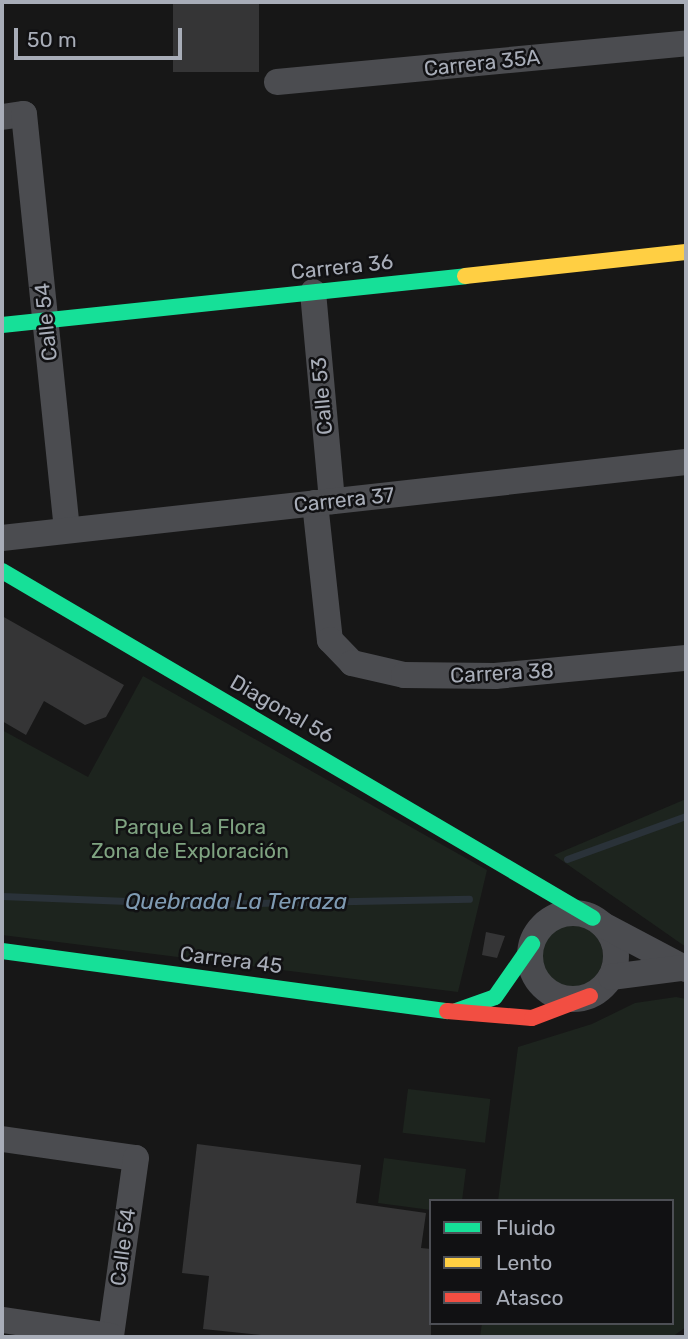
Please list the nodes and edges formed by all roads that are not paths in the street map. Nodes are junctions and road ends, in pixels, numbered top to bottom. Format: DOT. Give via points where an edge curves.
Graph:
graph roads {
  1 [pos="686,43"];
  2 [pos="277,82"];
  3 [pos="13,116"];
  4 [pos="686,252"];
  5 [pos="313,292"];
  6 [pos="46,320"];
  7 [pos="2,325"];
  8 [pos="686,462"];
  9 [pos="323,502"];
  10 [pos="67,530"];
  11 [pos="2,538"];
  12 [pos="2,571"];
  13 [pos="330,640"];
  14 [pos="686,658"];
  15 [pos="542,883"];
  16 [pos="598,921"];
  17 [pos="538,934"];
  18 [pos="2,951"];
  19 [pos="686,969"];
  20 [pos="611,977"];
  21 [pos="590,996"];
  22 [pos="456,1010"];
  23 [pos="2,1139"];
  24 [pos="2,1320"];
  25 [pos="111,1336"];
  1 -- 2 [label="street, Carrera 35A"];
  3 -- 6 [label="street, Calle 54"];
  4 -- 5 [label="street, Carrera 36"];
  5 -- 6 [label="street, Carrera 36"];
  5 -- 9 [label="street, Calle 53"];
  6 -- 7 [label="street, Carrera 36"];
  6 -- 10 [label="street, Calle 54"];
  8 -- 9 [label="street, Carrera 37"];
  9 -- 10 [label="street, Carrera 37"];
  9 -- 13 [label="street, Calle 53"];
  10 -- 11 [label="street, Carrera 37"];
  12 -- 15 [label="street, Diagonal 56"];
  13 -- 14 [label="street, Carrera 38" via="352,663 404,674 495,676"];
  15 -- 16 [label="street, Diagonal 56"];
  15 -- 17 [label="street" via="547,898"];
  16 -- 17 [label="street" via="570,913"];
  16 -- 19 [label="street"];
  16 -- 20 [label="street" via="616,949"];
  17 -- 21 [label="street" via="533,972 550,993 563,999"];
  17 -- 22 [label="street, Carrera 45" via="495,997"];
  18 -- 22 [label="street, Carrera 45"];
  19 -- 20 [label="street"];
  20 -- 21 [label="street"];
  21 -- 22 [label="street, Carrera 45" via="532,1018"];
  23 -- 25 [label="street, Calle 54" via="136,1158"];
  24 -- 25 [label="street"];
}
